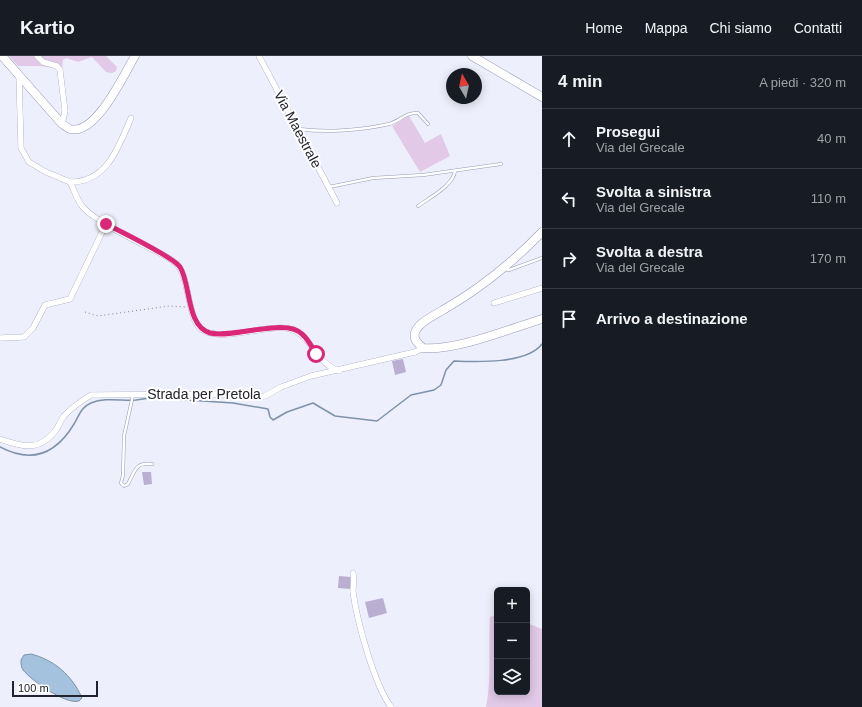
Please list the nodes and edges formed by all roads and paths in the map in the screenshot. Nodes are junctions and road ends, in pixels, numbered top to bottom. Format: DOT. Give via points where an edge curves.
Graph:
graph roads {
  1 [pos="2,56"];
  2 [pos="37,56"];
  3 [pos="135,56"];
  4 [pos="259,56"];
  5 [pos="472,56"];
  6 [pos="19,75"];
  7 [pos="542,97"];
  8 [pos="131,118"];
  9 [pos="62,124"];
  10 [pos="428,124"];
  11 [pos="297,129"];
  12 [pos="501,164"];
  13 [pos="454,171"];
  14 [pos="70,182"];
  15 [pos="328,187"];
  16 [pos="337,203"];
  17 [pos="418,206"];
  18 [pos="106,224"];
  19 [pos="542,232"];
  20 [pos="542,258"];
  21 [pos="504,269"];
  22 [pos="542,288"];
  23 [pos="494,303"];
  24 [pos="192,307"];
  25 [pos="86,312"];
  26 [pos="542,319"];
  27 [pos="0,338"];
  28 [pos="423,348"];
  29 [pos="339,370"];
  30 [pos="133,394"];
  31 [pos="0,439"];
  32 [pos="152,464"];
  33 [pos="353,573"];
  34 [pos="391,707"];
  1 -- 6 [label="street"];
  2 -- 9 [label="street" via="43,62 57,66 60,70 65,112"];
  3 -- 9 [label="street" via="99,115 90,124 70,129"];
  4 -- 11 [label="street, Via Maestrale"];
  5 -- 7 [label="street"];
  6 -- 9 [label="street"];
  6 -- 14 [label="street" via="22,148 29,162"];
  8 -- 14 [label="street" via="114,156 97,174 82,182"];
  10 -- 11 [label="lane" via="418,113 410,112 391,123 339,131 315,132"];
  11 -- 15 [label="street, Via Maestrale"];
  12 -- 13 [label="lane"];
  13 -- 15 [label="lane" via="373,178"];
  13 -- 17 [label="lane" via="454,176 442,189"];
  14 -- 18 [label="street" via="82,207"];
  15 -- 16 [label="street, Via Maestrale"];
  18 -- 24 [label="street" via="169,258 180,267"];
  18 -- 27 [label="street" via="70,300 45,305 33,328 24,337"];
  19 -- 21 [label="street"];
  20 -- 21 [label="lane" via="509,270"];
  21 -- 28 [label="street" via="461,300 423,322 416,329 414,336"];
  22 -- 23 [label="street"];
  24 -- 25 [label="path" via="169,306 98,316"];
  24 -- 29 [label="street" via="200,328 210,333 283,327 296,330 302,333 316,354 329,367"];
  26 -- 28 [label="street" via="451,345"];
  28 -- 29 [label="street, Strada per Pretola"];
  29 -- 30 [label="street, Strada per Pretola" via="311,376 265,396"];
  30 -- 31 [label="street, Strada per Pretola" via="91,395 72,409 48,438 34,446 26,447"];
  30 -- 32 [label="lane" via="124,436 121,483 124,486 128,484 138,465"];
  33 -- 34 [label="street" via="353,590 360,626 378,680"];
}
